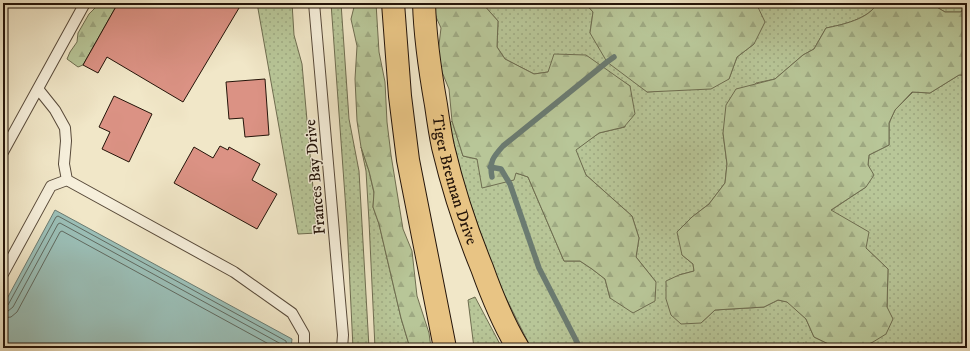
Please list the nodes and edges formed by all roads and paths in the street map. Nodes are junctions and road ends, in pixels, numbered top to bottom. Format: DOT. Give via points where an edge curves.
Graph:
graph roads {
  1 [pos="85,3"];
  2 [pos="314,3"];
  3 [pos="393,3"];
  4 [pos="424,3"];
  5 [pos="38,90"];
  6 [pos="3,152"];
  7 [pos="67,180"];
  8 [pos="3,274"];
  9 [pos="304,348"];
  10 [pos="342,348"];
  11 [pos="445,348"];
  12 [pos="518,348"];
  1 -- 5 [label="lane"];
  2 -- 10 [label="lane, Frances Bay Drive"];
  3 -- 11 [label="main road" via="408,160"];
  4 -- 12 [label="main road, Tiger Brennan Drive" via="442,146 453,187 486,281"];
  5 -- 6 [label="lane"];
  5 -- 7 [label="lane" via="55,110 64,128 64,164"];
  7 -- 8 [label="lane" via="51,186"];
  7 -- 9 [label="lane" via="234,272 292,312 304,334"];
}
